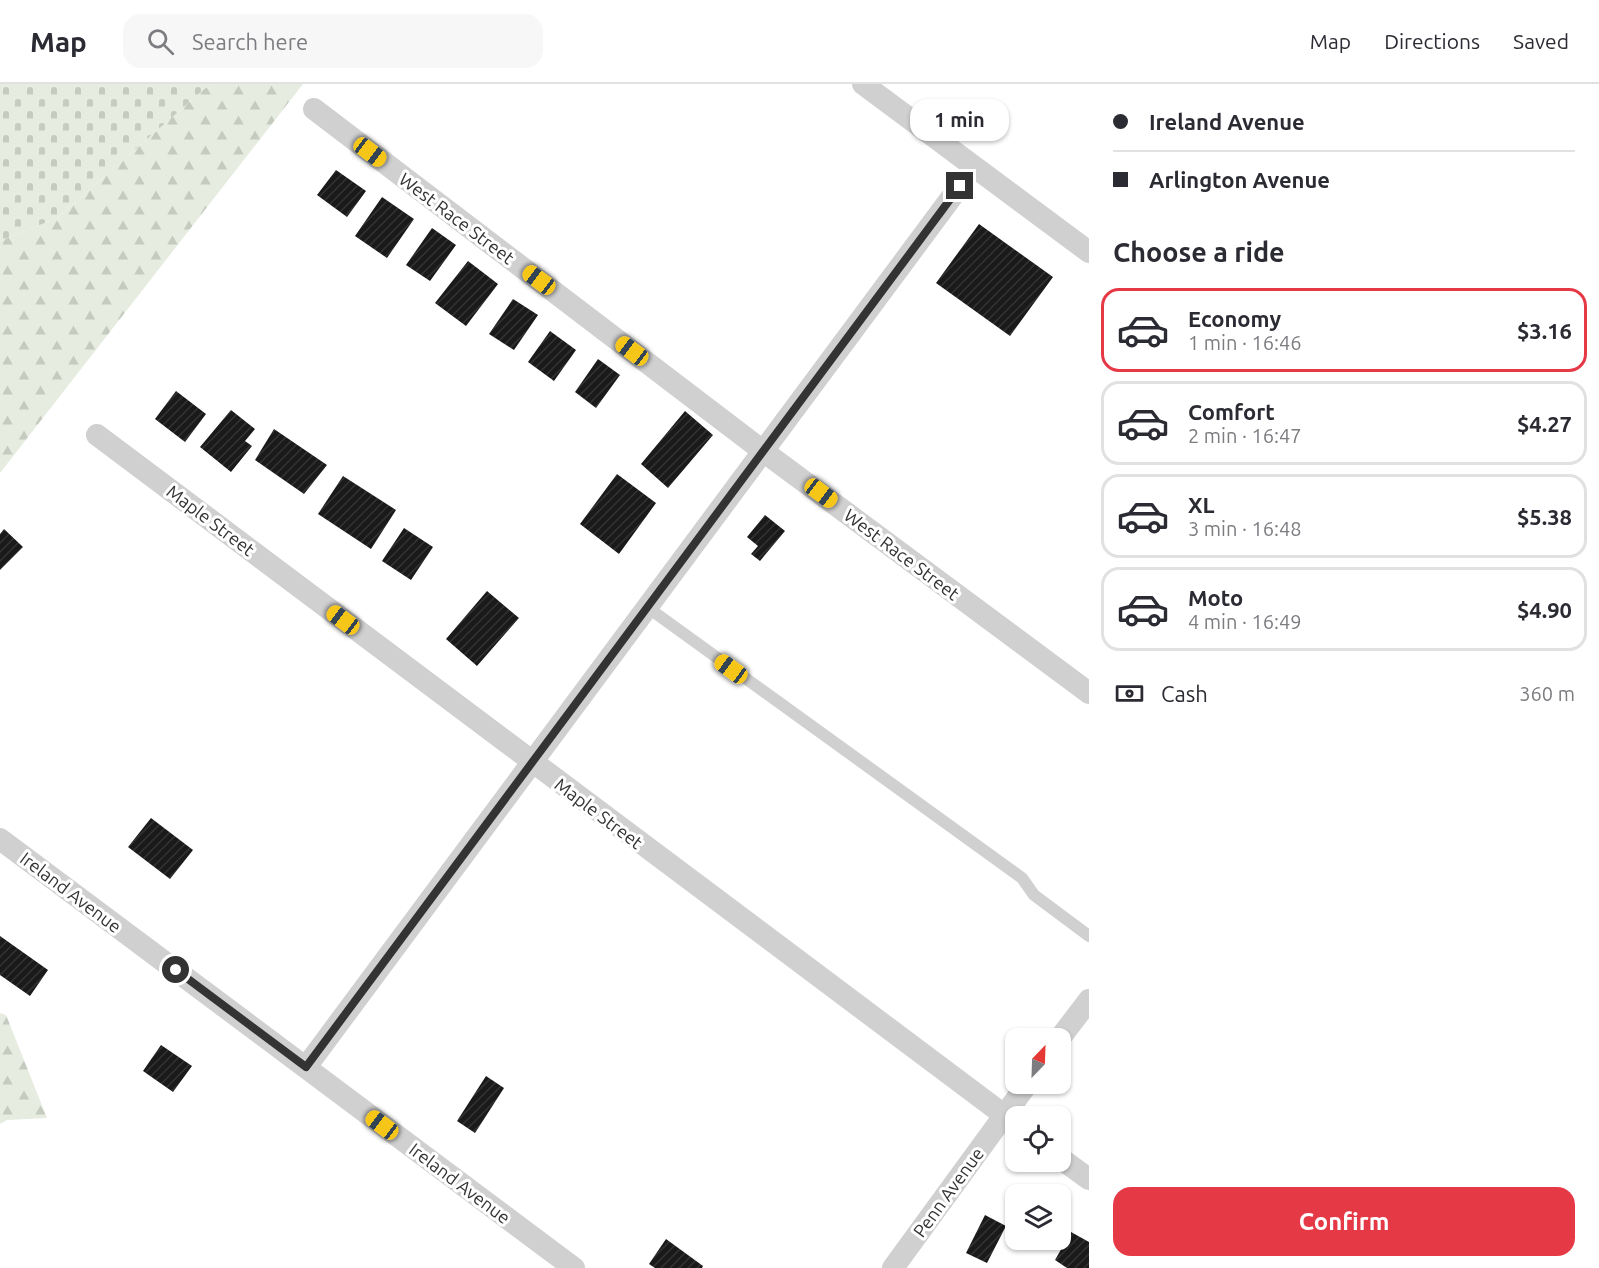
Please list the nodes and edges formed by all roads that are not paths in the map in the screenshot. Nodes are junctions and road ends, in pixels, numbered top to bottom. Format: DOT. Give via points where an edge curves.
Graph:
graph roads {
  1 [pos="863,84"];
  2 [pos="314,109"];
  3 [pos="974,167"];
  4 [pos="1089,252"];
  5 [pos="97,435"];
  6 [pos="764,451"];
  7 [pos="647,607"];
  8 [pos="1089,693"];
  9 [pos="531,762"];
  10 [pos="0,839"];
  11 [pos="1089,936"];
  12 [pos="1089,1000"];
  13 [pos="1068,1028"];
  14 [pos="306,1067"];
  15 [pos="1005,1116"];
  16 [pos="1005,1126"];
  17 [pos="1071,1166"];
  18 [pos="1089,1179"];
  19 [pos="574,1268"];
  20 [pos="893,1268"];
  1 -- 3 [label="street"];
  2 -- 6 [label="street, West Race Street"];
  3 -- 4 [label="street"];
  3 -- 6 [label="street"];
  5 -- 9 [label="street, Maple Street"];
  6 -- 7 [label="street"];
  6 -- 8 [label="street, West Race Street"];
  7 -- 9 [label="street"];
  7 -- 11 [label="lane" via="1022,878 1034,895"];
  9 -- 14 [label="street"];
  9 -- 15 [label="street, Maple Street"];
  10 -- 14 [label="street, Ireland Avenue"];
  12 -- 13 [label="street"];
  14 -- 19 [label="street, Ireland Avenue"];
  16 -- 20 [label="street, Penn Avenue"];
  17 -- 18 [label="street"];
}
